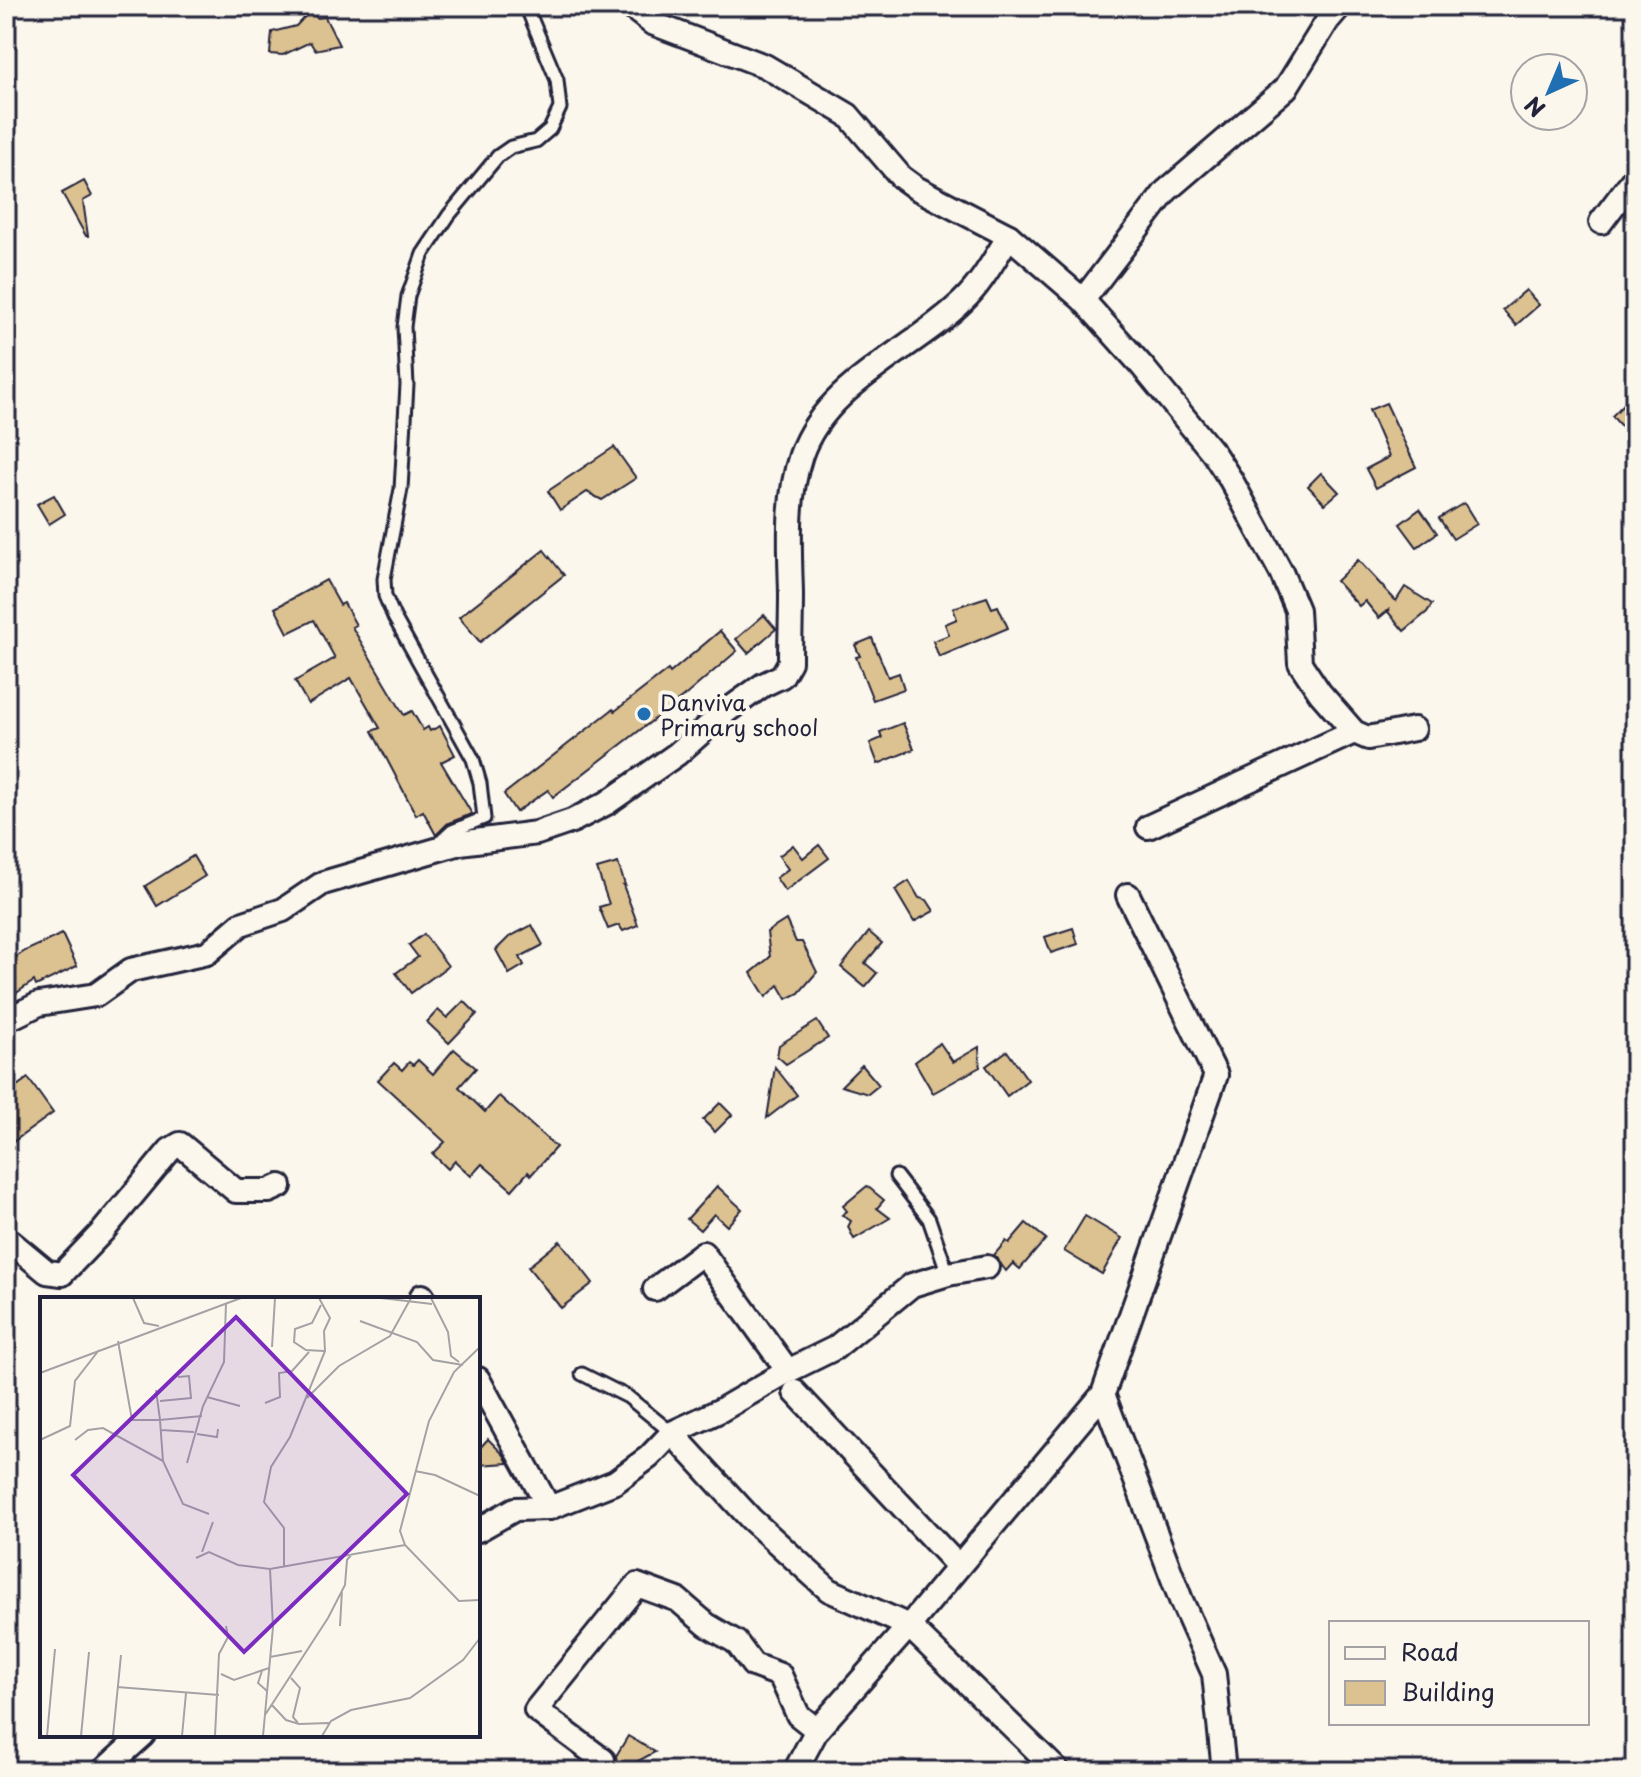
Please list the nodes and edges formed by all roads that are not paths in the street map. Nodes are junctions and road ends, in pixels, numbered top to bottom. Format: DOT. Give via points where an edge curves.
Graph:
graph roads {
  1 [pos="526,6"];
  2 [pos="630,6"];
  3 [pos="1340,6"];
  4 [pos="1635,177"];
  5 [pos="1601,222"];
  6 [pos="1009,236"];
  7 [pos="1083,300"];
  8 [pos="1414,729"];
  9 [pos="1354,732"];
  10 [pos="1148,827"];
  11 [pos="426,855"];
  12 [pos="1128,895"];
  13 [pos="39,1004"];
  14 [pos="6,1007"];
  15 [pos="6,1020"];
  16 [pos="896,1176"];
  17 [pos="280,1186"];
  18 [pos="6,1238"];
  19 [pos="987,1267"];
  20 [pos="948,1274"];
  21 [pos="655,1289"];
  22 [pos="582,1374"];
  23 [pos="792,1382"];
  24 [pos="480,1383"];
  25 [pos="1103,1394"];
  26 [pos="672,1433"];
  27 [pos="549,1508"];
  28 [pos="480,1529"];
  29 [pos="957,1565"];
  30 [pos="909,1626"];
  31 [pos="817,1730"];
  32 [pos="141,1737"];
  33 [pos="603,1760"];
  34 [pos="103,1771"];
  35 [pos="795,1771"];
  36 [pos="1058,1771"];
  37 [pos="1224,1771"];
  1 -- 11 [label="lane" via="557,80 560,108 550,129 536,141 498,156 449,215 423,254 404,327 407,385 401,489 385,596 473,759 484,818 452,831"];
  2 -- 6 [label="street" via="652,23 765,66 816,94 848,115 901,177"];
  3 -- 7 [label="street" via="1286,88 1166,191"];
  4 -- 5 [label="street"];
  6 -- 7 [label="street"];
  6 -- 11 [label="street" via="963,302 848,389 807,440 790,512 786,672 607,803 572,821"];
  7 -- 9 [label="street" via="1231,480 1297,610 1303,671"];
  8 -- 9 [label="street" via="1368,738"];
  9 -- 10 [label="street"];
  11 -- 13 [label="street" via="323,883 283,910 241,924 207,953 131,970 91,997"];
  12 -- 25 [label="street" via="1216,1075"];
  13 -- 14 [label="street"];
  13 -- 15 [label="street"];
  16 -- 20 [label="lane" via="929,1219"];
  17 -- 18 [label="street" via="236,1191 180,1144 62,1274 47,1272"];
  19 -- 20 [label="street"];
  20 -- 23 [label="street" via="912,1285"];
  21 -- 23 [label="street" via="703,1253"];
  22 -- 26 [label="lane" via="628,1397"];
  23 -- 26 [label="street"];
  23 -- 29 [label="street"];
  24 -- 27 [label="street"];
  25 -- 29 [label="street"];
  25 -- 37 [label="street" via="1214,1674"];
  26 -- 27 [label="street" via="615,1482"];
  26 -- 30 [label="street" via="751,1519 829,1590"];
  27 -- 28 [label="street" via="515,1509"];
  29 -- 30 [label="street"];
  30 -- 31 [label="street"];
  30 -- 36 [label="street"];
  31 -- 33 [label="street" via="798,1715 780,1675 753,1665 736,1642 678,1600 637,1585 536,1710"];
  31 -- 35 [label="street"];
  32 -- 34 [label="street"];
}
